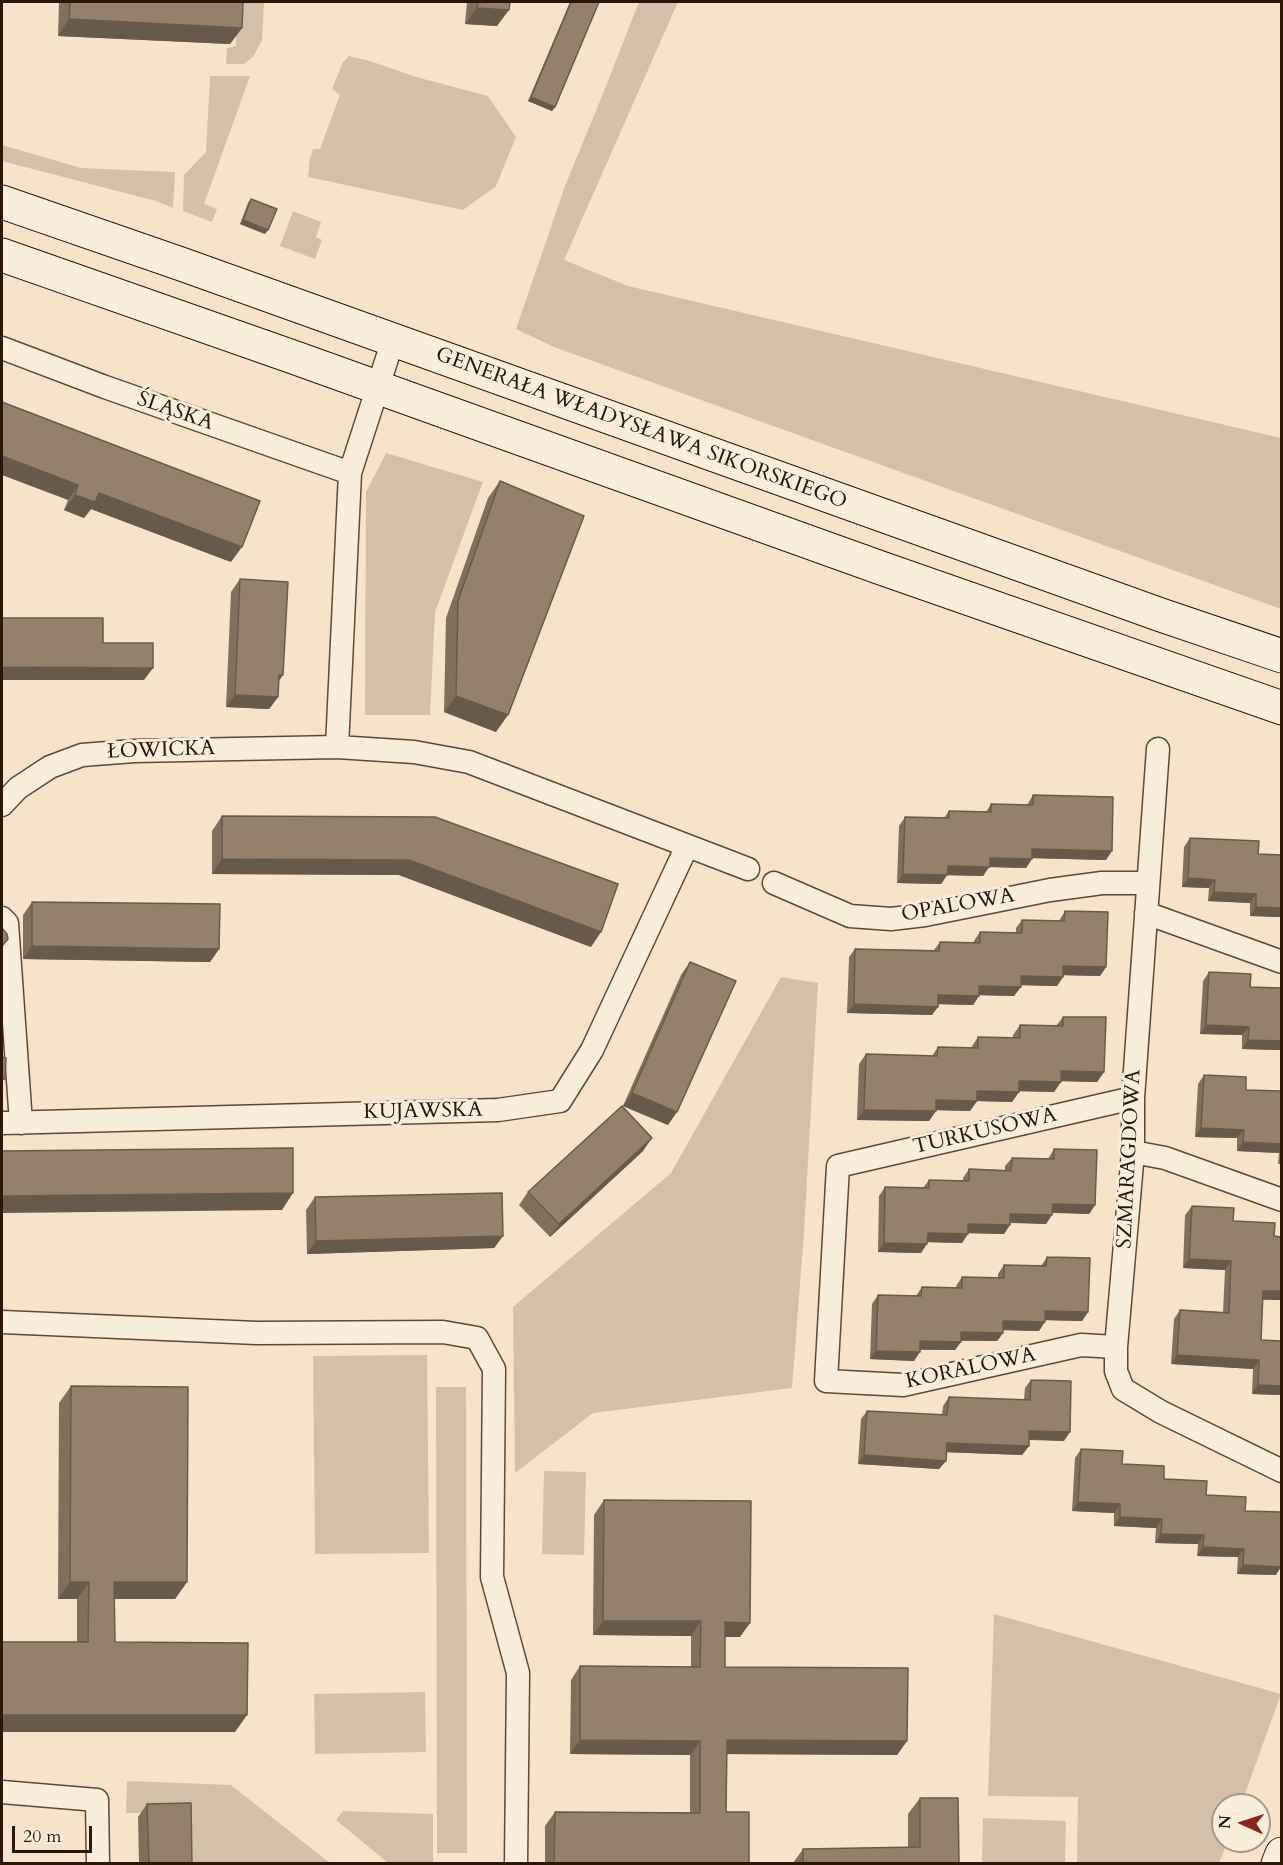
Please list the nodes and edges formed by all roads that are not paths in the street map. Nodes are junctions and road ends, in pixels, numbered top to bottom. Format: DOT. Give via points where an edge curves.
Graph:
graph roads {
  1 [pos="2,202"];
  2 [pos="2,255"];
  3 [pos="393,340"];
  4 [pos="2,348"];
  5 [pos="377,387"];
  6 [pos="350,473"];
  7 [pos="1281,656"];
  8 [pos="1281,708"];
  9 [pos="337,747"];
  10 [pos="1158,749"];
  11 [pos="2,805"];
  12 [pos="687,846"];
  13 [pos="748,869"];
  14 [pos="774,883"];
  15 [pos="1148,883"];
  16 [pos="1146,913"];
  17 [pos="2,918"];
  18 [pos="1281,962"];
  19 [pos="1133,1098"];
  20 [pos="11,1123"];
  21 [pos="1133,1152"];
  22 [pos="838,1166"];
  23 [pos="1281,1200"];
  24 [pos="2,1322"];
  25 [pos="1116,1347"];
  26 [pos="1281,1471"];
  27 [pos="2,1792"];
  28 [pos="1281,1854"];
  29 [pos="98,1863"];
  30 [pos="516,1863"];
  31 [pos="1278,1863"];
  1 -- 3 [label="street, GENERAŁA WŁADYSŁAWA SIKORSKIEGO"];
  2 -- 5 [label="street"];
  3 -- 5 [label="street"];
  3 -- 7 [label="street, GENERAŁA WŁADYSŁAWA SIKORSKIEGO"];
  4 -- 6 [label="street, ŚLĄSKA"];
  5 -- 6 [label="street"];
  5 -- 8 [label="street"];
  6 -- 9 [label="street"];
  9 -- 11 [label="street, ŁOWICKA" via="82,755 50,767 18,788"];
  9 -- 12 [label="street, ŁOWICKA" via="414,752 469,762"];
  10 -- 15 [label="street, SZMARAGDOWA"];
  12 -- 13 [label="street"];
  12 -- 20 [label="street, KUJAWSKA" via="592,1050 560,1101 498,1110"];
  14 -- 15 [label="street, OPALOWA" via="850,916 891,919 1050,890 1102,883"];
  15 -- 16 [label="street, SZMARAGDOWA"];
  16 -- 18 [label="street"];
  16 -- 19 [label="street, SZMARAGDOWA"];
  17 -- 20 [label="street" via="7,923"];
  19 -- 21 [label="street, SZMARAGDOWA"];
  19 -- 22 [label="street, TURKUSOWA"];
  21 -- 23 [label="street" via="1165,1158"];
  21 -- 25 [label="street, SZMARAGDOWA"];
  22 -- 25 [label="street, KORALOWA" via="826,1381 903,1385 1081,1345"];
  24 -- 30 [label="street" via="257,1333 443,1332 477,1338 494,1369 492,1577 518,1673"];
  25 -- 26 [label="street, SZMARAGDOWA" via="1116,1371 1123,1389"];
  27 -- 29 [label="street" via="97,1800"];
  28 -- 31 [label="street"];
}
